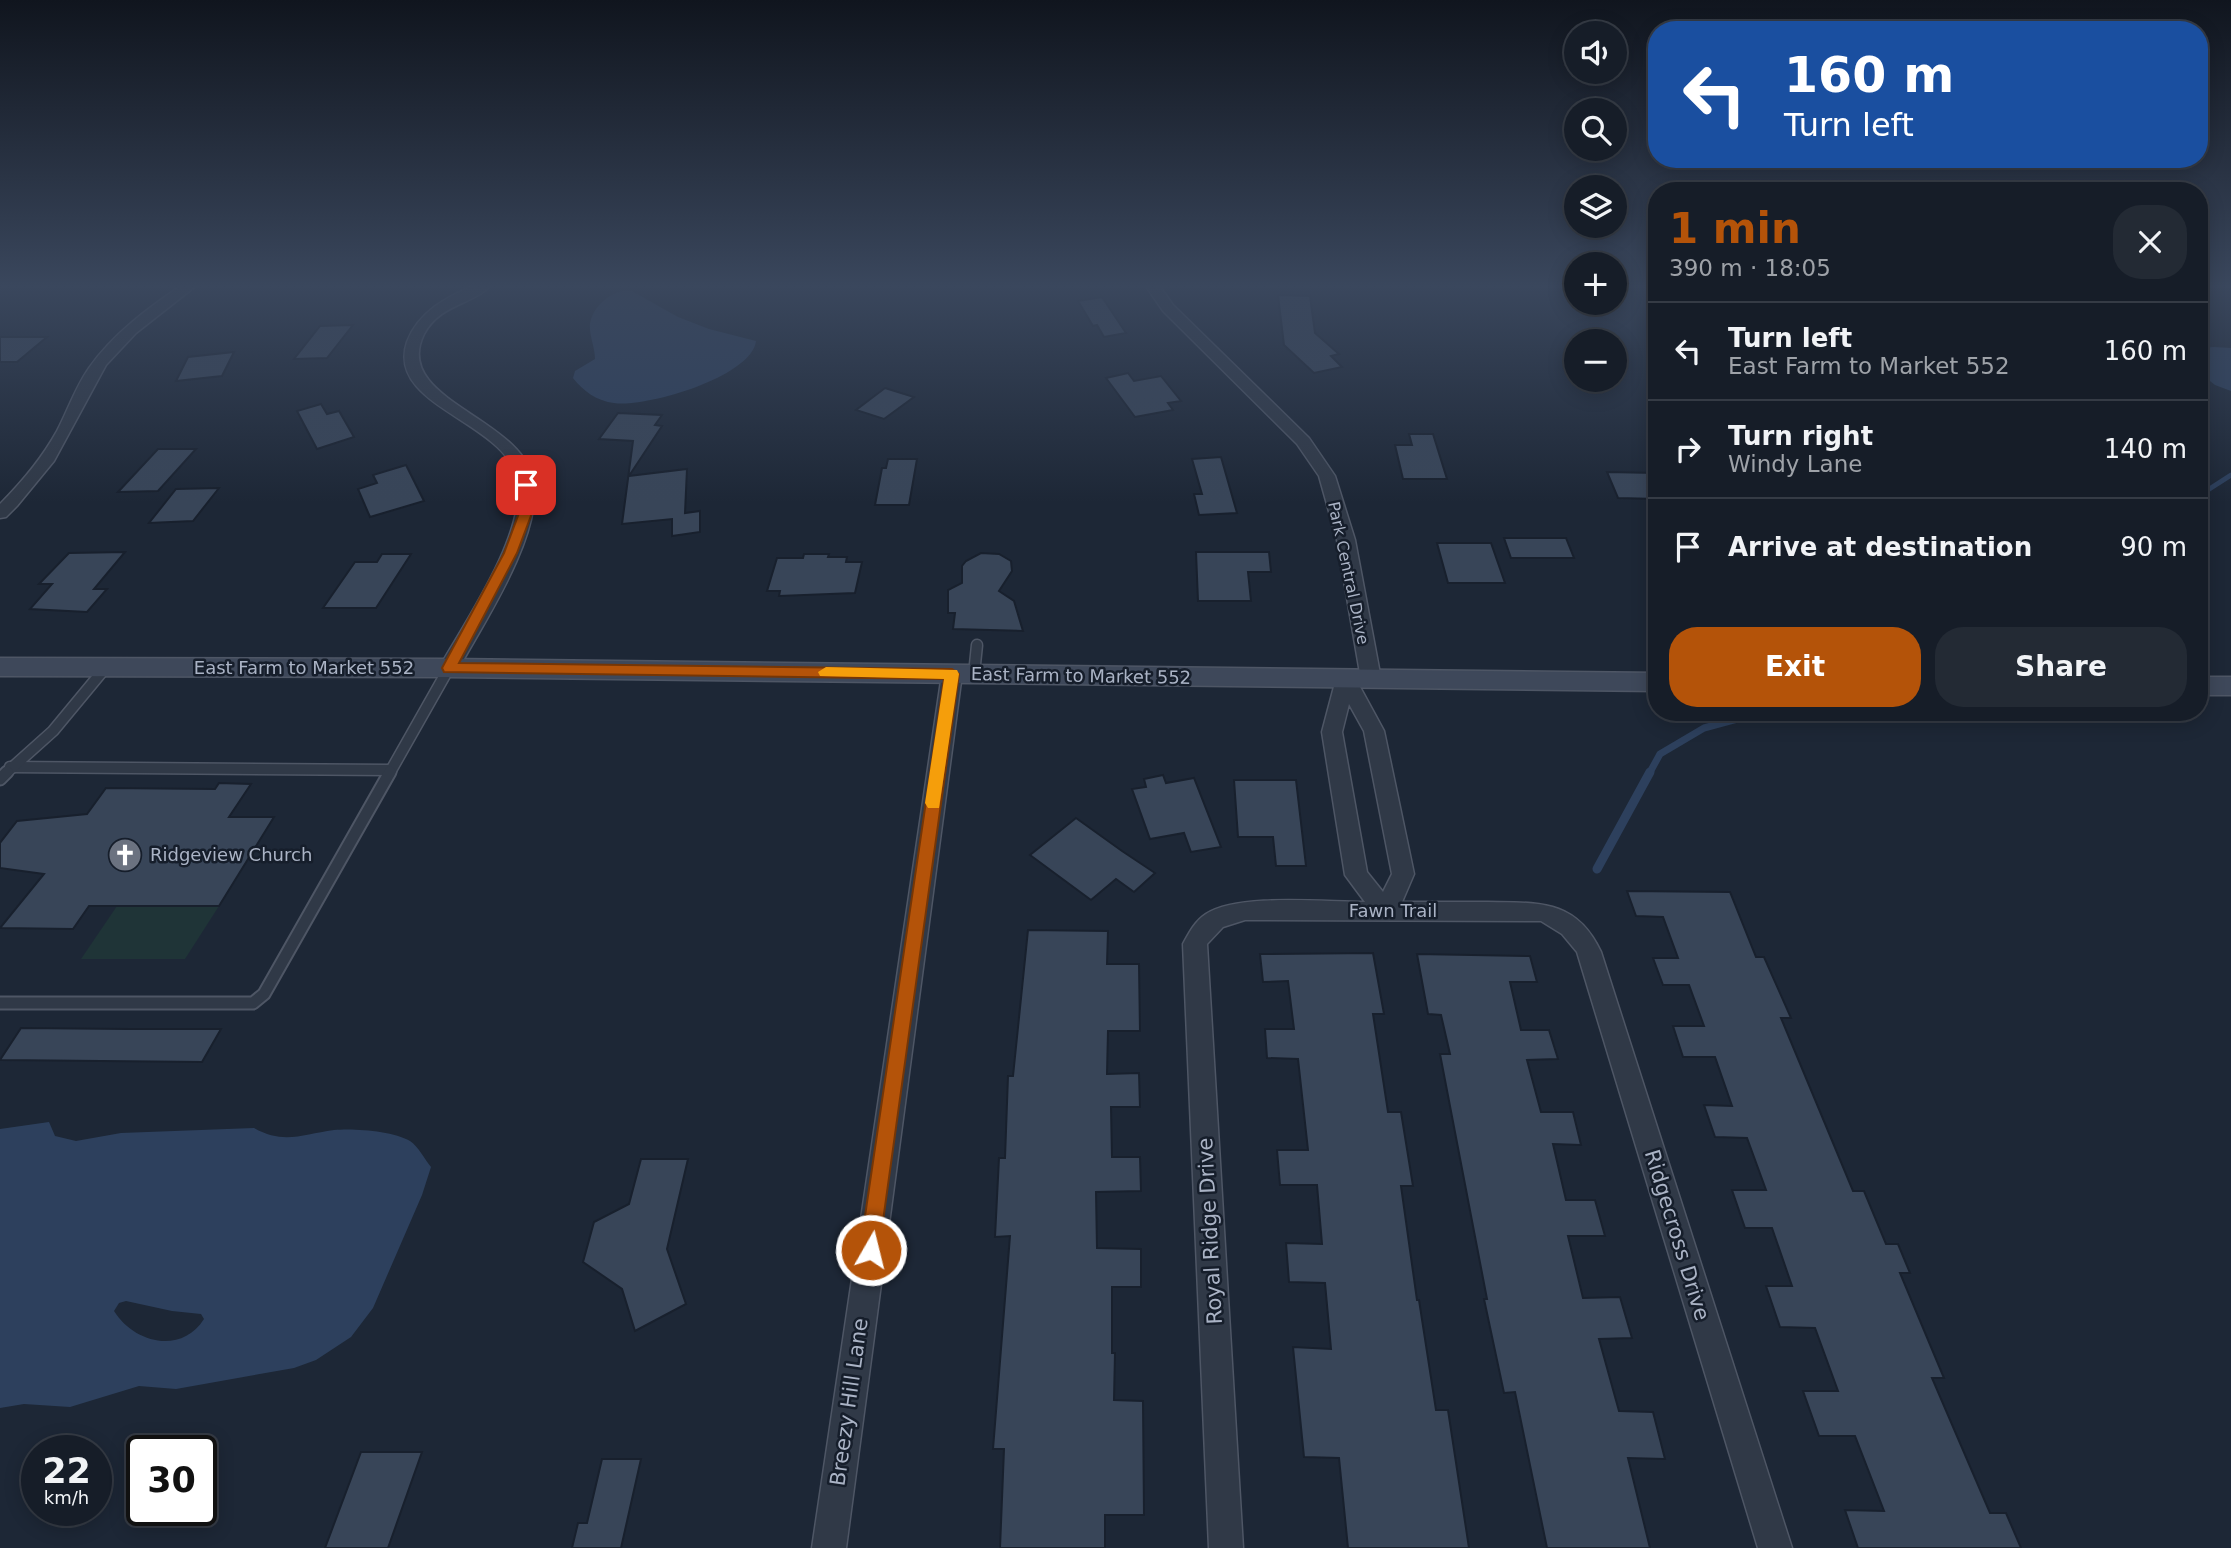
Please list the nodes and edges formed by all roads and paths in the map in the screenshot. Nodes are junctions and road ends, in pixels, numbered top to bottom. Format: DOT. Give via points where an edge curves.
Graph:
graph roads {
  1 [pos="106,357"];
  2 [pos="412,357"];
  3 [pos="1218,357"];
  4 [pos="0,513"];
  5 [pos="977,645"];
  6 [pos="0,667"];
  7 [pos="106,667"];
  8 [pos="449,668"];
  9 [pos="963,674"];
  10 [pos="1358,679"];
  11 [pos="1648,682"];
  12 [pos="2208,686"];
  13 [pos="2231,687"];
  14 [pos="10,767"];
  15 [pos="391,769"];
  16 [pos="0,779"];
  17 [pos="1386,911"];
  18 [pos="1213,919"];
  19 [pos="1571,927"];
  20 [pos="0,1003"];
  21 [pos="829,1548"];
  22 [pos="1226,1548"];
  23 [pos="1775,1548"];
  1 -- 4 [label="street" via="80,395 50,458"];
  2 -- 8 [label="street" via="413,372 424,388 495,433 512,452 526,485 525,513 511,553"];
  3 -- 10 [label="street, Park Central Drive" via="1303,441 1327,476 1346,540"];
  5 -- 9 [label="lane"];
  6 -- 7 [label="main road, East Farm to Market 552"];
  7 -- 8 [label="main road, East Farm to Market 552"];
  7 -- 14 [label="lane" via="52,731"];
  8 -- 9 [label="main road, East Farm to Market 552"];
  8 -- 15 [label="lane"];
  9 -- 10 [label="main road, East Farm to Market 552"];
  9 -- 21 [label="street, Breezy Hill Lane"];
  10 -- 11 [label="main road, East Farm to Market 552"];
  10 -- 17 [label="street" via="1374,731 1403,874"];
  10 -- 17 [label="street" via="1332,732 1356,874"];
  12 -- 13 [label="main road"];
  14 -- 15 [label="lane"];
  14 -- 16 [label="lane"];
  15 -- 20 [label="lane" via="264,994 253,1003"];
  17 -- 18 [label="street, Fawn Trail" via="1245,911"];
  17 -- 19 [label="street, Fawn Trail" via="1542,912"];
  18 -- 22 [label="street, Royal Ridge Drive" via="1195,944"];
  19 -- 23 [label="street, Ridgecross Drive" via="1589,952"];
}
